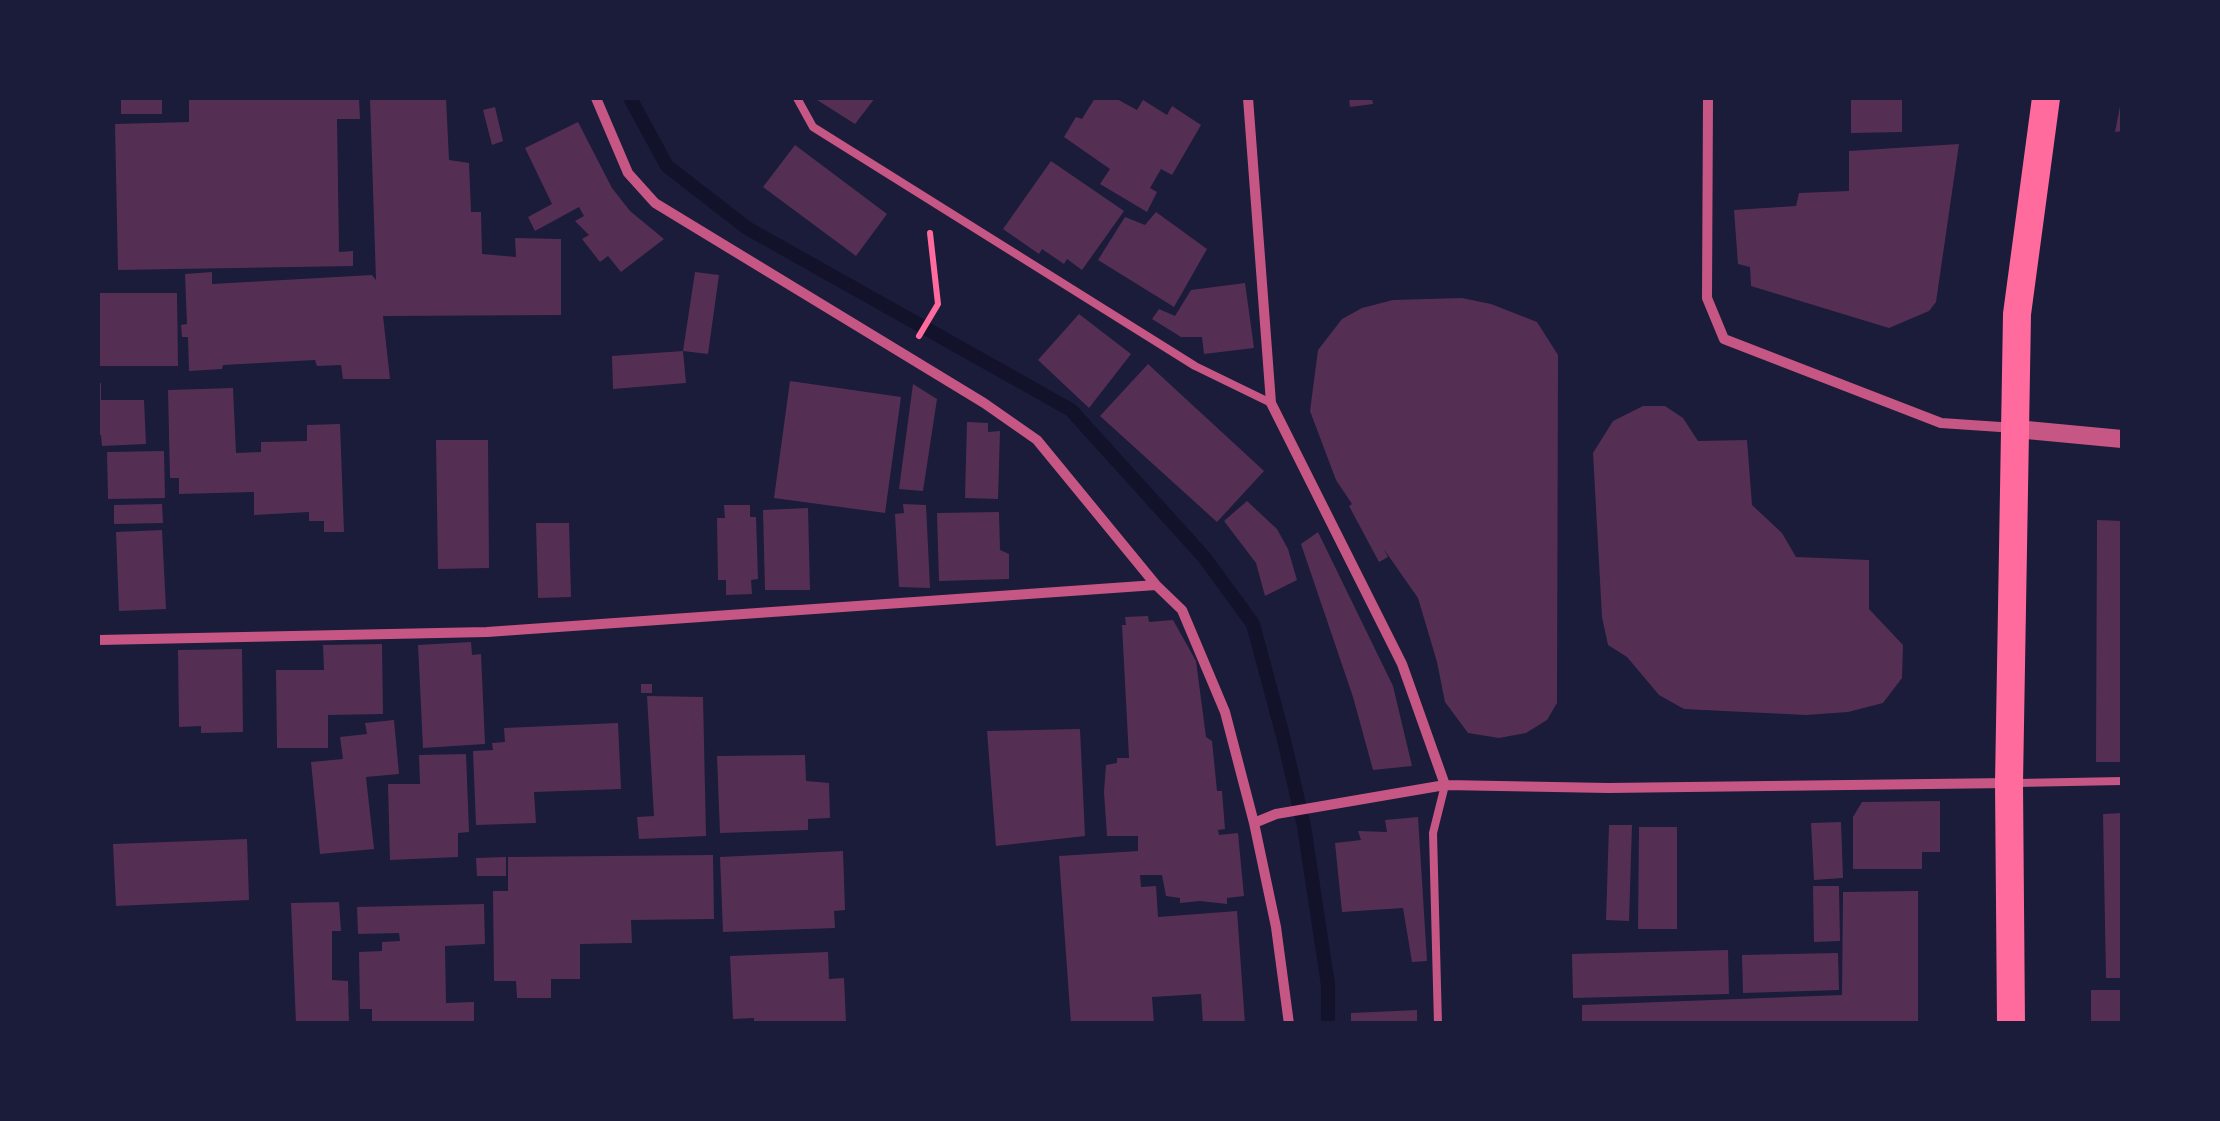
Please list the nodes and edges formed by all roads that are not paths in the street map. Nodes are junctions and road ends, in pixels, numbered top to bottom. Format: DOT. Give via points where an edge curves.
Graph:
graph roads {
  1 [pos="596,98"];
  2 [pos="797,98"];
  3 [pos="1248,98"];
  4 [pos="1708,98"];
  5 [pos="2046,98"];
  6 [pos="1272,403"];
  7 [pos="2016,428"];
  8 [pos="2122,439"];
  9 [pos="1156,585"];
  10 [pos="98,640"];
  11 [pos="2122,782"];
  12 [pos="2009,783"];
  13 [pos="1445,784"];
  14 [pos="1254,823"];
  15 [pos="1288,1024"];
  16 [pos="1438,1024"];
  17 [pos="2011,1024"];
  1 -- 9 [label="street" via="628,173 654,202 1037,440"];
  2 -- 6 [label="lane" via="814,127 1196,366"];
  3 -- 6 [label="street"];
  4 -- 7 [label="street" via="1706,298 1724,339 1941,423"];
  5 -- 7 [label="highway" via="2017,314"];
  6 -- 13 [label="street" via="1402,664"];
  7 -- 8 [label="street"];
  7 -- 12 [label="highway"];
  9 -- 10 [label="street" via="487,632"];
  9 -- 14 [label="street" via="1182,610 1211,678"];
  11 -- 12 [label="lane"];
  12 -- 13 [label="street"];
  12 -- 17 [label="highway"];
  13 -- 14 [label="street"];
  13 -- 16 [label="lane" via="1433,833"];
  14 -- 15 [label="street"];
}
